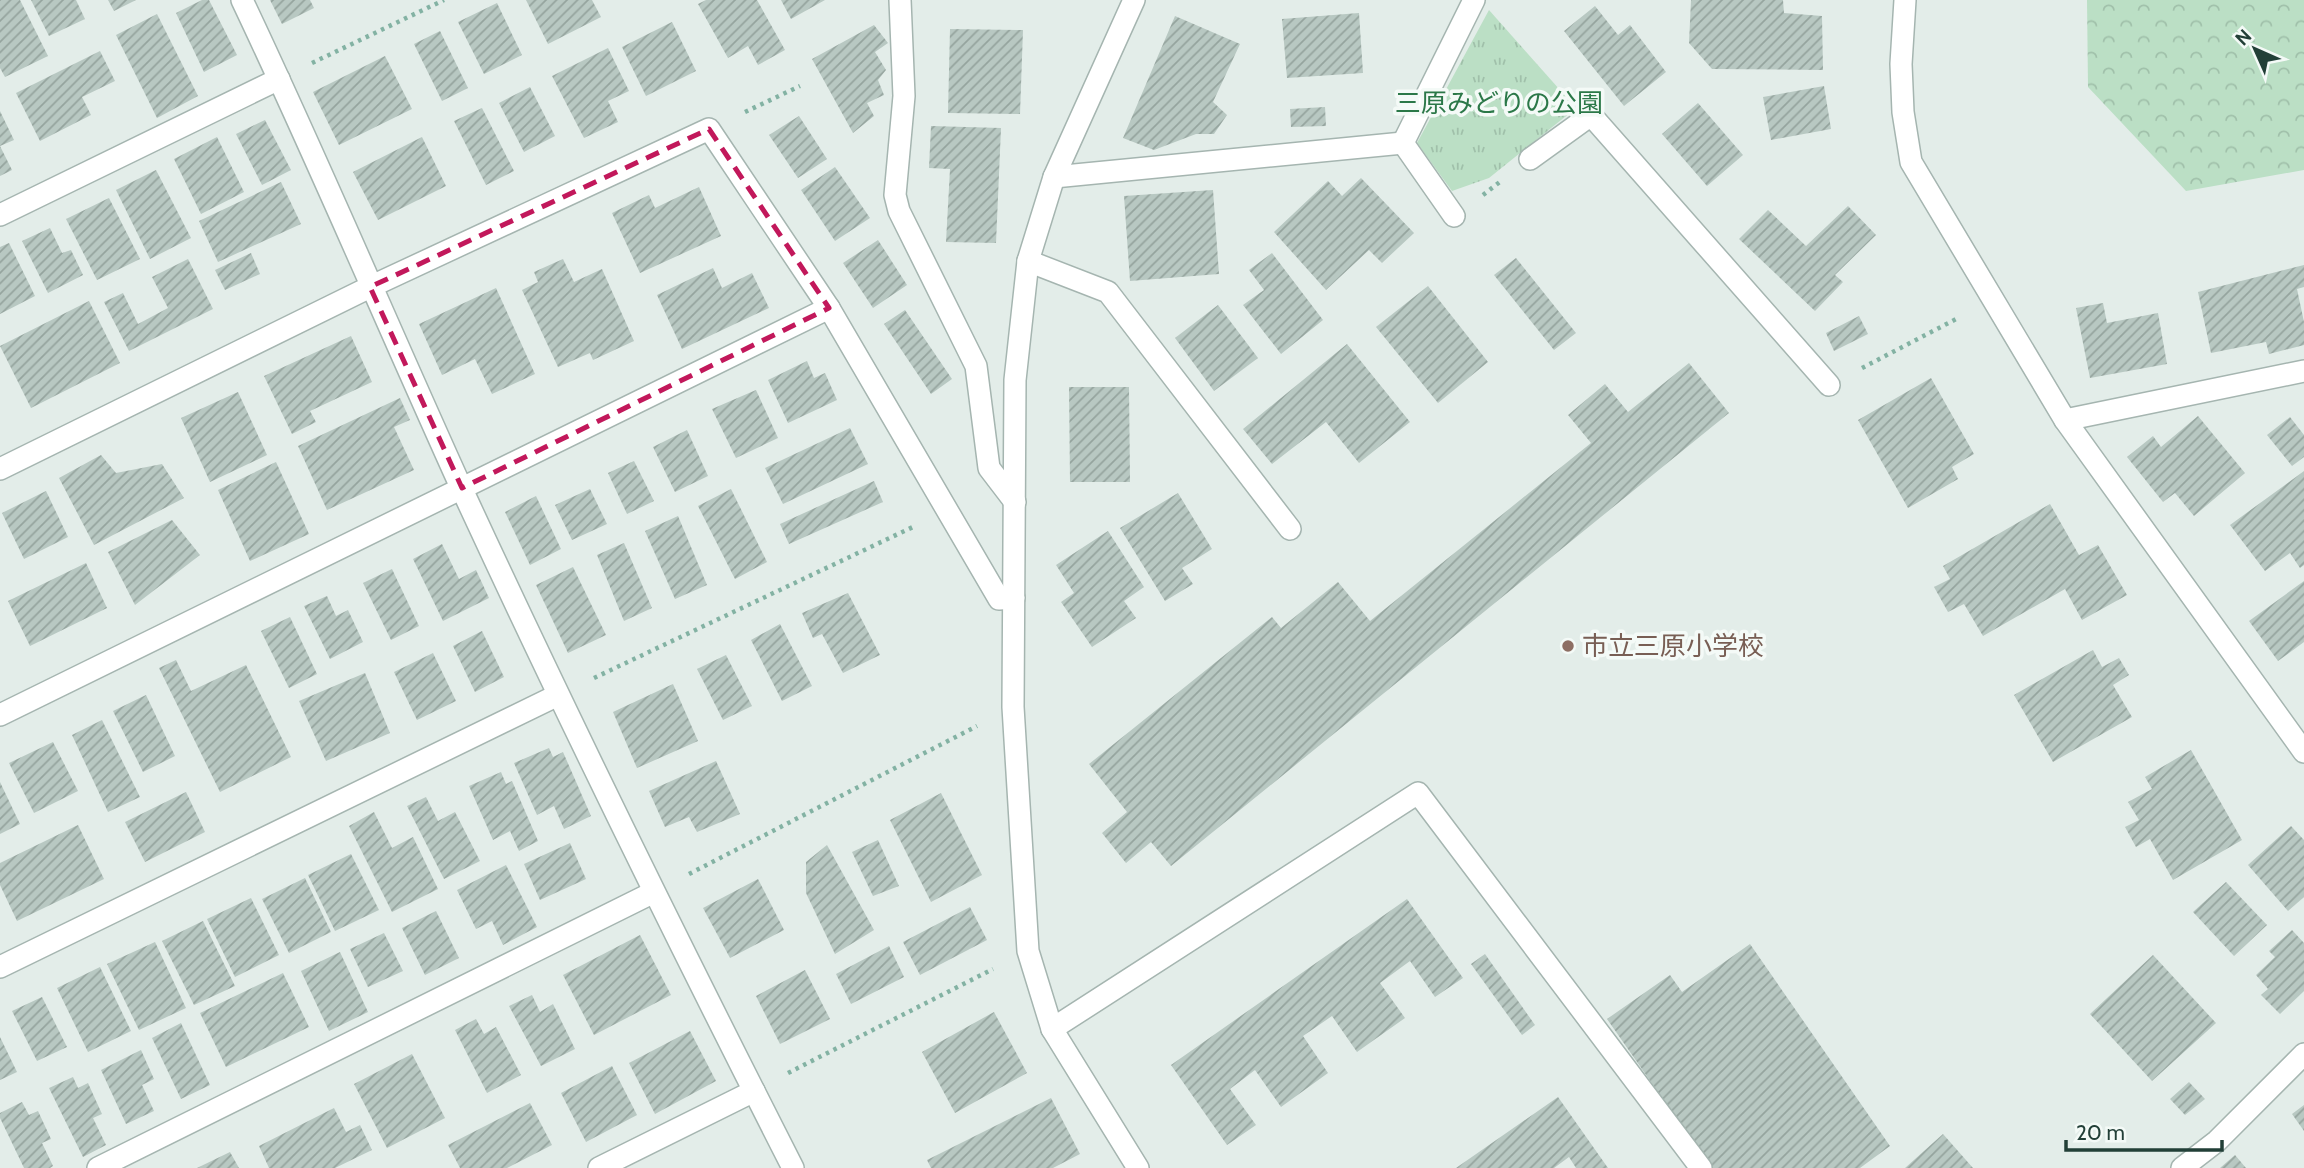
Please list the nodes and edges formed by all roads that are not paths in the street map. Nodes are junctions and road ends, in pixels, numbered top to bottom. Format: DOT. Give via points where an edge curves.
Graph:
graph roads {
  1 [pos="242,0"];
  2 [pos="900,0"];
  3 [pos="1134,0"];
  4 [pos="1474,0"];
  5 [pos="1905,0"];
  6 [pos="279,79"];
  7 [pos="1403,142"];
  8 [pos="1530,159"];
  9 [pos="1054,177"];
  10 [pos="0,215"];
  11 [pos="1454,216"];
  12 [pos="1028,261"];
  13 [pos="370,287"];
  14 [pos="829,309"];
  15 [pos="2304,371"];
  16 [pos="1829,385"];
  17 [pos="2065,420"];
  18 [pos="0,468"];
  19 [pos="462,488"];
  20 [pos="1015,502"];
  21 [pos="1290,528"];
  22 [pos="1014,598"];
  23 [pos="558,695"];
  24 [pos="0,715"];
  25 [pos="2304,752"];
  26 [pos="654,892"];
  27 [pos="0,967"];
  28 [pos="1052,1029"];
  29 [pos="2304,1054"];
  30 [pos="754,1091"];
  31 [pos="1128,1165"];
  32 [pos="98,1168"];
  33 [pos="599,1168"];
  34 [pos="793,1168"];
  35 [pos="1701,1168"];
  36 [pos="2182,1168"];
  1 -- 6 [label="street"];
  2 -- 20 [label="street" via="904,96 895,195 976,366 989,468"];
  3 -- 9 [label="street"];
  4 -- 7 [label="street"];
  5 -- 17 [label="street" via="1903,112 1912,162"];
  6 -- 10 [label="street"];
  6 -- 13 [label="street"];
  7 -- 9 [label="street"];
  7 -- 11 [label="street"];
  8 -- 16 [label="street" via="1591,115"];
  9 -- 12 [label="street"];
  12 -- 20 [label="street" via="1016,380"];
  12 -- 21 [label="street" via="1108,292"];
  13 -- 14 [label="street" via="709,129"];
  13 -- 18 [label="street"];
  13 -- 19 [label="street"];
  14 -- 19 [label="street"];
  14 -- 22 [label="street" via="999,599"];
  15 -- 17 [label="street"];
  17 -- 25 [label="street"];
  19 -- 23 [label="street"];
  19 -- 24 [label="street"];
  20 -- 22 [label="street"];
  22 -- 28 [label="street" via="1013,707 1028,951"];
  23 -- 26 [label="street"];
  23 -- 27 [label="street"];
  26 -- 30 [label="street"];
  26 -- 32 [label="street"];
  28 -- 31 [label="street"];
  28 -- 35 [label="street" via="1418,793"];
  29 -- 36 [label="street" via="2217,1141"];
  30 -- 33 [label="street"];
  30 -- 34 [label="street"];
}
